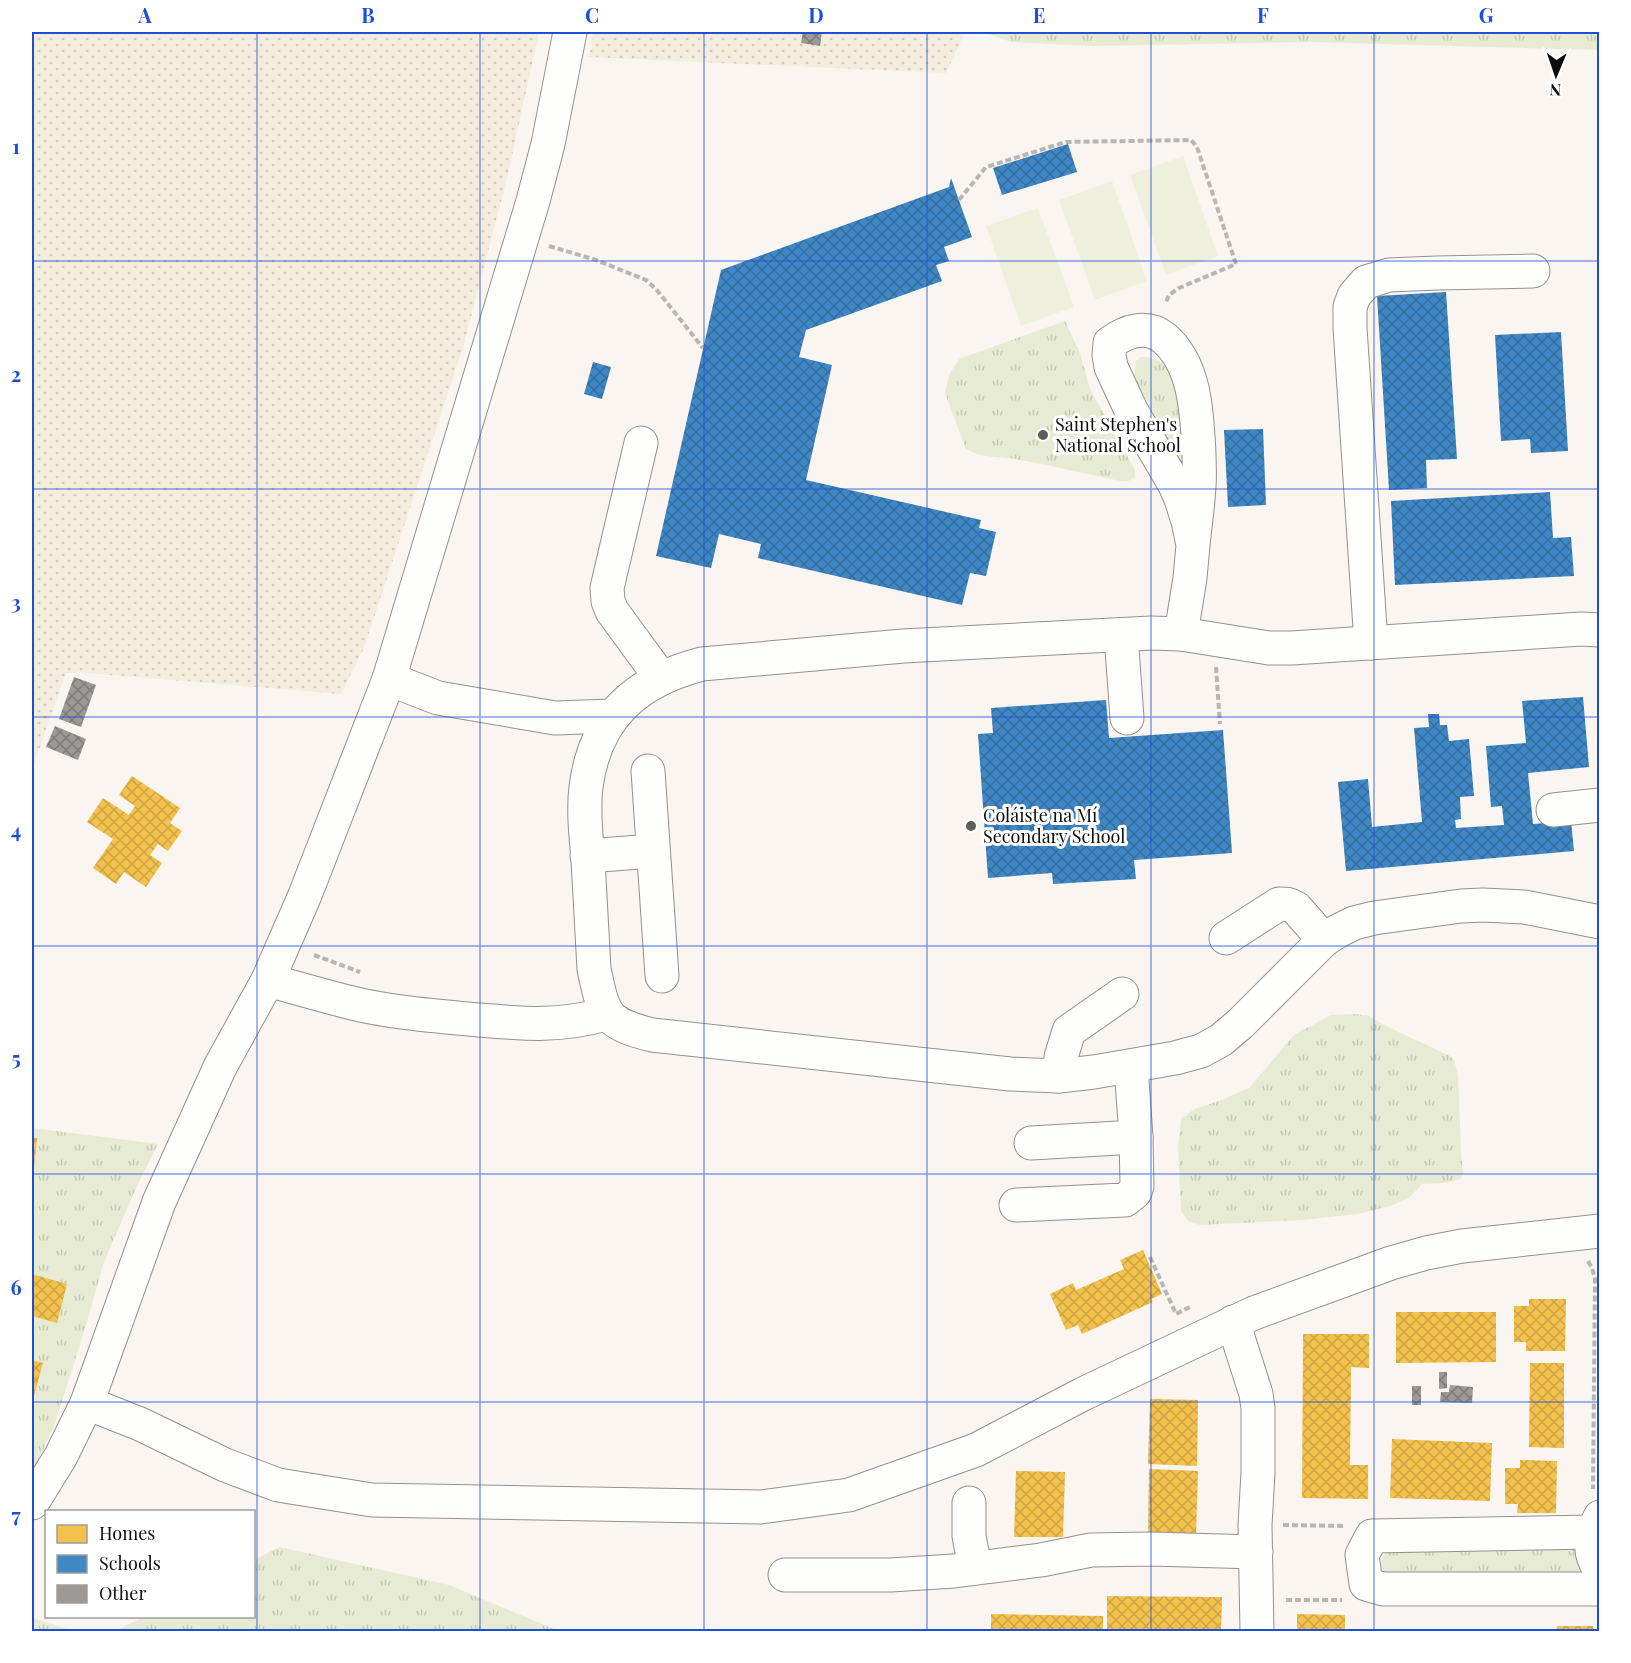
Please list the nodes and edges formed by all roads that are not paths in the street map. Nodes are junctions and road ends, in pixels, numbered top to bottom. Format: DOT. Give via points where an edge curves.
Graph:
graph roads {
  1 [pos="570,32"];
  2 [pos="1533,271"];
  3 [pos="641,443"];
  4 [pos="1193,545"];
  5 [pos="1599,630"];
  6 [pos="1181,634"];
  7 [pos="1121,635"];
  8 [pos="1371,643"];
  9 [pos="661,678"];
  10 [pos="389,679"];
  11 [pos="612,716"];
  12 [pos="1127,718"];
  13 [pos="648,771"];
  14 [pos="1599,805"];
  15 [pos="1553,810"];
  16 [pos="653,851"];
  17 [pos="588,856"];
  18 [pos="1599,922"];
  19 [pos="1226,938"];
  20 [pos="1324,940"];
  21 [pos="662,976"];
  22 [pos="268,980"];
  23 [pos="1122,994"];
  24 [pos="606,1014"];
  25 [pos="1131,1066"];
  26 [pos="1059,1076"];
  27 [pos="1136,1137"];
  28 [pos="1031,1143"];
  29 [pos="1016,1205"];
  30 [pos="1593,1245"];
  31 [pos="1233,1322"];
  32 [pos="87,1403"];
  33 [pos="32,1503"];
  34 [pos="969,1503"];
  35 [pos="1595,1514"];
  36 [pos="1256,1538"];
  37 [pos="975,1568"];
  38 [pos="1599,1570"];
  39 [pos="785,1575"];
  40 [pos="1599,1588"];
  41 [pos="1256,1616"];
  1 -- 10 [label="street" via="548,144 522,238"];
  2 -- 8 [label="street" via="1389,276 1366,282 1354,296 1350,328"];
  3 -- 9 [label="street" via="607,588 608,601"];
  4 -- 4 [label="street" via="1175,485 1111,367 1110,343 1124,333 1158,333 1173,346 1188,374 1195,405 1200,483"];
  4 -- 6 [label="street"];
  5 -- 8 [label="street" via="1581,628"];
  6 -- 7 [label="street"];
  6 -- 8 [label="street" via="1269,648"];
  7 -- 9 [label="street" via="903,646 702,664"];
  7 -- 12 [label="street"];
  9 -- 11 [label="street"];
  10 -- 11 [label="street" via="438,698 555,718"];
  10 -- 22 [label="street"];
  11 -- 17 [label="street" via="593,755 586,788"];
  13 -- 16 [label="street"];
  14 -- 15 [label="street"];
  16 -- 17 [label="street"];
  16 -- 21 [label="street"];
  17 -- 24 [label="street" via="594,969"];
  18 -- 20 [label="street" via="1524,907 1461,906 1353,923"];
  19 -- 20 [label="street" via="1280,904 1287,904 1296,908"];
  20 -- 25 [label="street" via="1221,1040 1189,1055"];
  22 -- 24 [label="street" via="354,1004 450,1017 536,1024 574,1022"];
  22 -- 32 [label="street" via="220,1067 159,1202"];
  23 -- 26 [label="street" via="1069,1031"];
  24 -- 26 [label="street" via="618,1024 652,1035"];
  25 -- 26 [label="street"];
  25 -- 27 [label="street"];
  27 -- 28 [label="street"];
  27 -- 29 [label="street" via="1137,1186 1125,1200"];
  30 -- 31 [label="street" via="1462,1246 1426,1253"];
  31 -- 32 [label="street" via="976,1450 849,1495 761,1507 372,1500 278,1485"];
  31 -- 36 [label="street" via="1258,1408"];
  32 -- 33 [label="street"];
  34 -- 37 [label="street" via="969,1536"];
  35 -- 38 [label="street" via="1591,1548"];
  35 -- 40 [label="street" via="1372,1536 1362,1555 1366,1584 1383,1589"];
  36 -- 37 [label="street" via="1151,1549 1091,1550"];
  36 -- 41 [label="street"];
  37 -- 39 [label="street" via="890,1575"];
}
